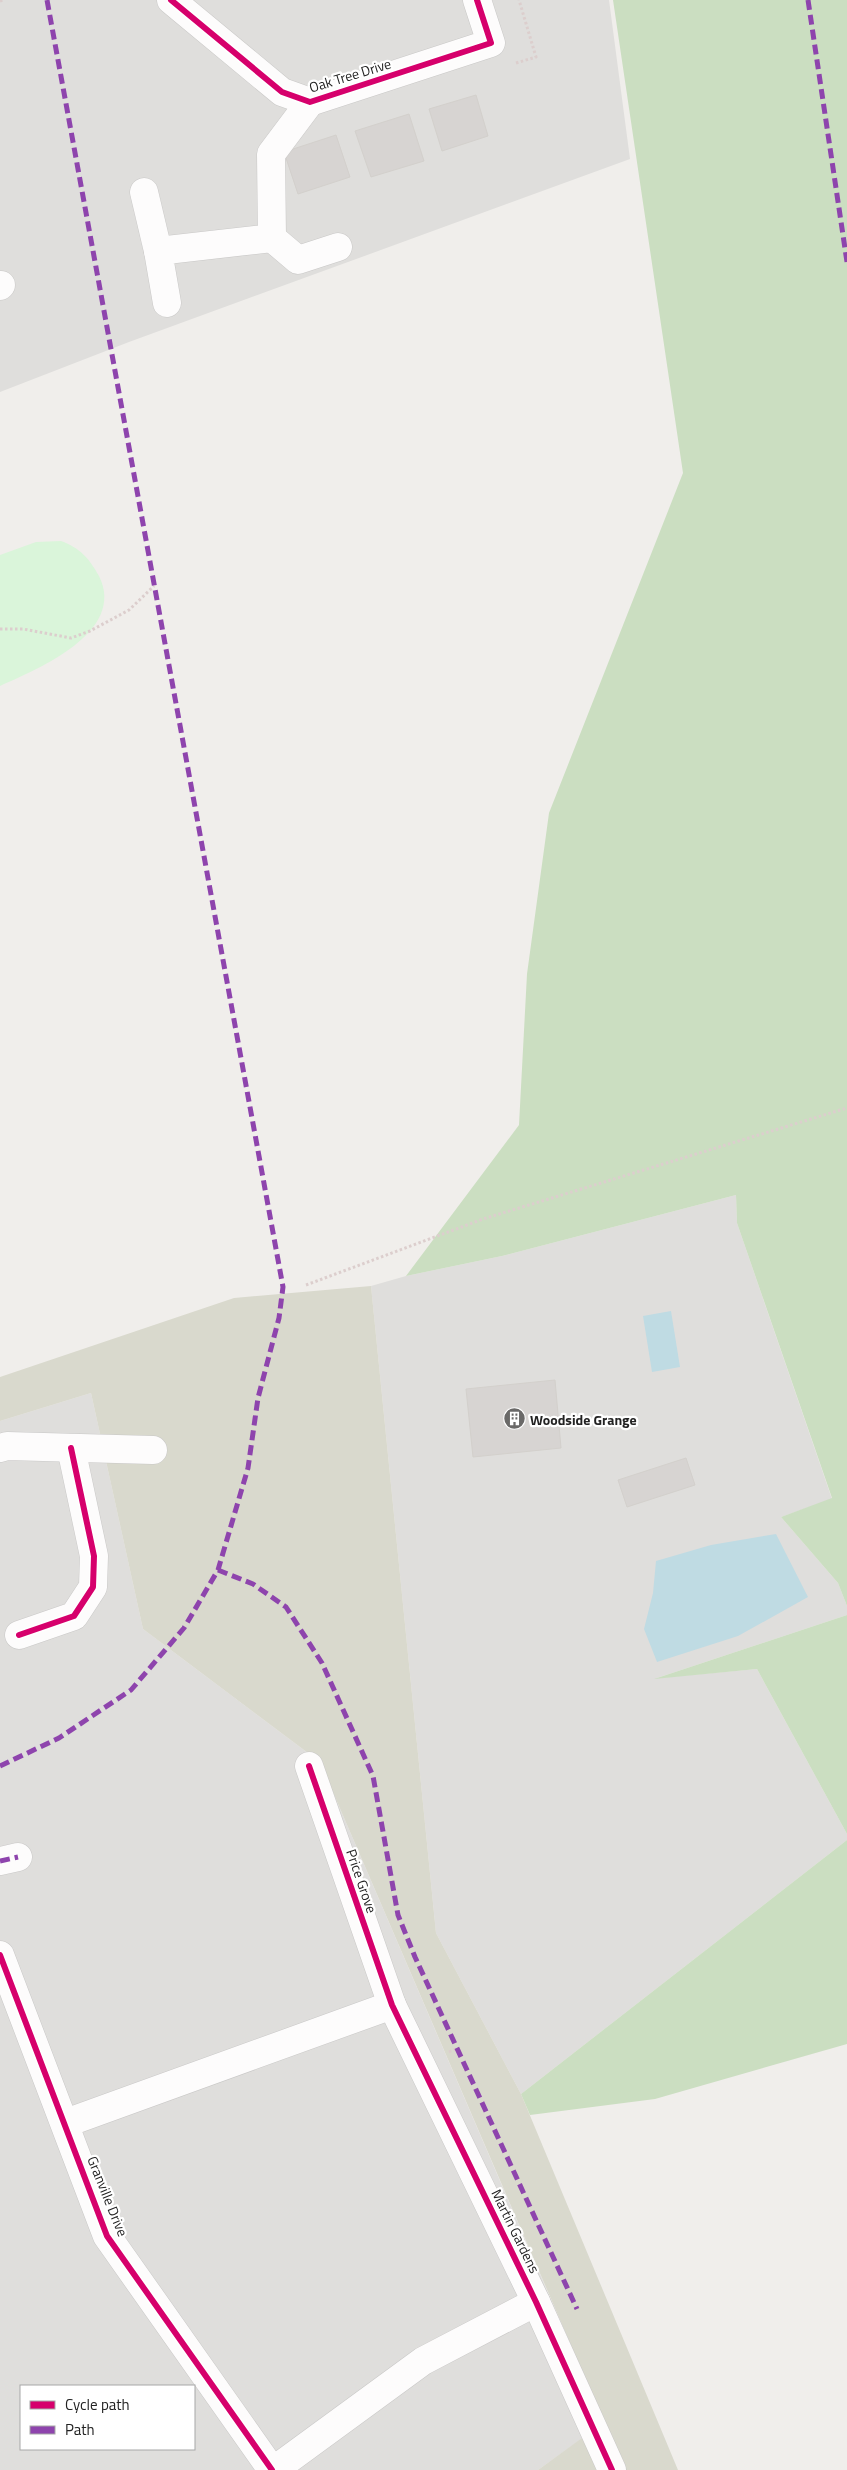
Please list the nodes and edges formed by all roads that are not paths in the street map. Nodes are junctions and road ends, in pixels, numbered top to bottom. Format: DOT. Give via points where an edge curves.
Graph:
graph roads {
  1 [pos="171,0"];
  2 [pos="477,0"];
  3 [pos="310,102"];
  4 [pos="144,192"];
  5 [pos="272,238"];
  6 [pos="338,247"];
  7 [pos="158,251"];
  8 [pos="167,303"];
  9 [pos="0,1448"];
  10 [pos="71,1448"];
  11 [pos="153,1450"];
  12 [pos="19,1635"];
  13 [pos="309,1766"];
  14 [pos="0,1955"];
  15 [pos="392,2005"];
  16 [pos="66,2123"];
  17 [pos="536,2302"];
  18 [pos="273,2470"];
  19 [pos="612,2470"];
  1 -- 3 [label="street, Oak Tree Drive" via="282,92"];
  2 -- 3 [label="street, Oak Tree Drive" via="491,43"];
  3 -- 5 [label="street" via="271,154"];
  4 -- 7 [label="street"];
  5 -- 6 [label="street" via="298,260"];
  5 -- 7 [label="street"];
  7 -- 8 [label="street"];
  9 -- 10 [label="street"];
  10 -- 11 [label="street"];
  10 -- 12 [label="street" via="94,1556 93,1587 74,1616"];
  13 -- 15 [label="street, Price Grove"];
  14 -- 16 [label="street, Granville Drive"];
  15 -- 16 [label="street"];
  15 -- 17 [label="street, Martin Gardens"];
  16 -- 18 [label="street, Granville Drive" via="107,2236"];
  17 -- 18 [label="street" via="423,2361"];
  17 -- 19 [label="street, Martin Gardens"];
}
